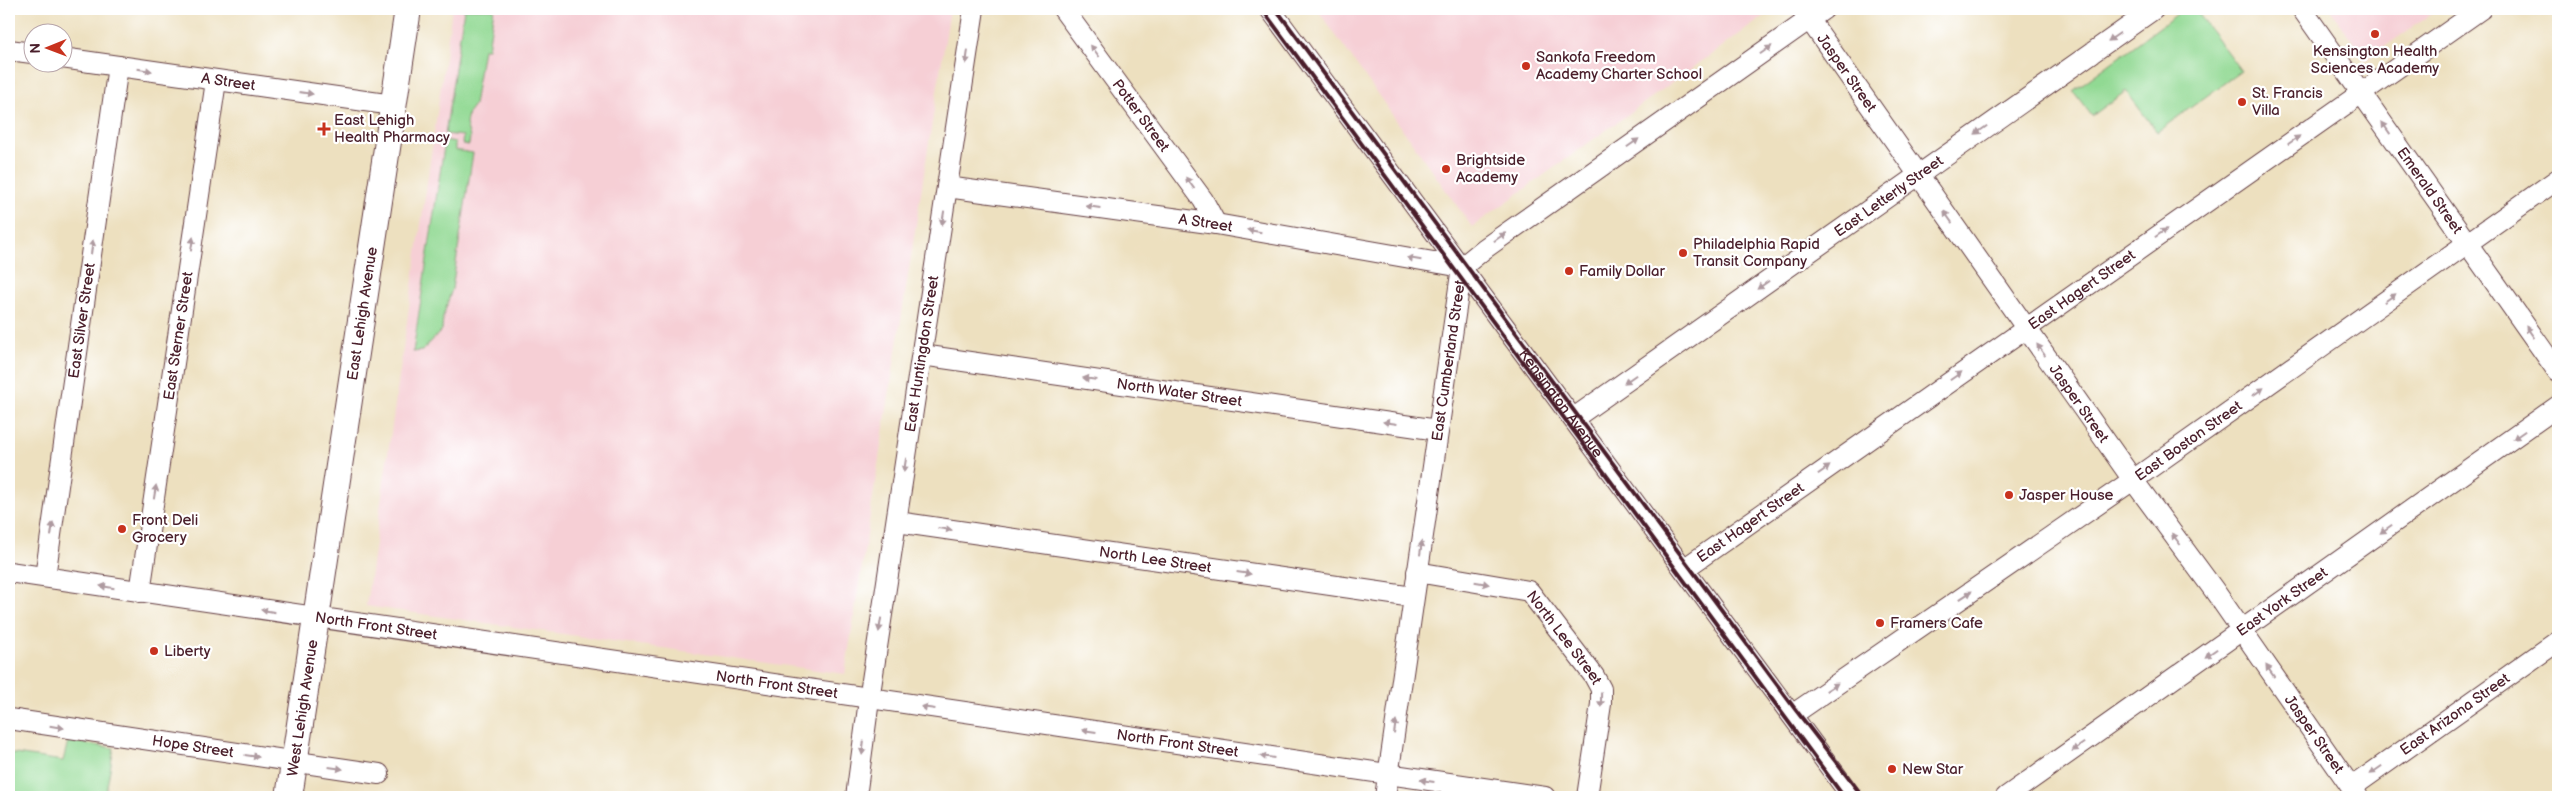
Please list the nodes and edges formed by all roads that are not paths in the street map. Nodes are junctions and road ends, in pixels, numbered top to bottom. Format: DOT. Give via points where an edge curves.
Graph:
graph roads {
  1 [pos="408,9"];
  2 [pos="974,9"];
  3 [pos="1063,9"];
  4 [pos="1270,9"];
  5 [pos="2154,9"];
  6 [pos="2302,9"];
  7 [pos="2481,9"];
  8 [pos="1812,12"];
  9 [pos="9,50"];
  10 [pos="22,52"];
  11 [pos="72,59"];
  12 [pos="118,66"];
  13 [pos="216,81"];
  14 [pos="2362,94"];
  15 [pos="393,105"];
  16 [pos="1918,175"];
  17 [pos="2558,179"];
  18 [pos="947,187"];
  19 [pos="1216,224"];
  20 [pos="2468,243"];
  21 [pos="1462,267"];
  22 [pos="2025,327"];
  23 [pos="922,355"];
  24 [pos="2558,372"];
  25 [pos="2558,406"];
  26 [pos="1574,418"];
  27 [pos="1438,430"];
  28 [pos="2133,480"];
  29 [pos="896,522"];
  30 [pos="1684,569"];
  31 [pos="9,572"];
  32 [pos="1417,572"];
  33 [pos="45,577"];
  34 [pos="140,592"];
  35 [pos="1414,597"];
  36 [pos="316,618"];
  37 [pos="2242,631"];
  38 [pos="2558,641"];
  39 [pos="869,700"];
  40 [pos="1792,714"];
  41 [pos="9,719"];
  42 [pos="294,762"];
  43 [pos="379,774"];
  44 [pos="1388,775"];
  45 [pos="2355,792"];
  46 [pos="289,797"];
  47 [pos="856,797"];
  48 [pos="1385,797"];
  49 [pos="1545,797"];
  50 [pos="1587,797"];
  51 [pos="1852,797"];
  52 [pos="2006,797"];
  1 -- 15 [label="main road, East Lehigh Avenue"];
  2 -- 18 [label="street, East Huntingdon Street, one-way"];
  19 -- 3 [label="street, Potter Street, one-way" via="1203,200"];
  4 -- 21 [label="street, Kensington Avenue"];
  5 -- 16 [label="street, East Letterly Street, one-way"];
  6 -- 14 [label="street, Emerald Street"];
  7 -- 14 [label="street, East Hagert Street"];
  8 -- 16 [label="street, Jasper Street"];
  21 -- 8 [label="street, East Cumberland Street, one-way"];
  9 -- 10 [label="street"];
  11 -- 12 [label="street, A Street"];
  12 -- 13 [label="street, A Street, one-way"];
  33 -- 12 [label="street, East Silver Street, one-way"];
  13 -- 15 [label="street, A Street, one-way"];
  34 -- 13 [label="street, East Sterner Street, one-way"];
  20 -- 14 [label="street, Emerald Street, one-way"];
  22 -- 14 [label="street, East Hagert Street, one-way"];
  15 -- 36 [label="main road, East Lehigh Avenue"];
  22 -- 16 [label="street, Jasper Street, one-way"];
  16 -- 26 [label="street, East Letterly Street, one-way"];
  17 -- 20 [label="street, East Boston Street"];
  19 -- 18 [label="street, A Street, one-way"];
  18 -- 23 [label="street, East Huntingdon Street, one-way"];
  21 -- 19 [label="street, A Street, one-way"];
  24 -- 20 [label="street, Emerald Street, one-way"];
  28 -- 20 [label="street, East Boston Street, one-way"];
  21 -- 26 [label="street, Kensington Avenue"];
  21 -- 27 [label="street, East Cumberland Street"];
  28 -- 22 [label="street, Jasper Street, one-way"];
  30 -- 22 [label="street, East Hagert Street, one-way"];
  27 -- 23 [label="street, North Water Street, one-way"];
  23 -- 29 [label="street, East Huntingdon Street, one-way"];
  25 -- 37 [label="street, East York Street, one-way"];
  26 -- 30 [label="street, Kensington Avenue"];
  32 -- 27 [label="street, East Cumberland Street, one-way"];
  37 -- 28 [label="street, Jasper Street, one-way"];
  40 -- 28 [label="street, East Boston Street, one-way"];
  29 -- 35 [label="street, North Lee Street, one-way"];
  29 -- 39 [label="street, East Huntingdon Street, one-way"];
  30 -- 40 [label="street, Kensington Avenue"];
  31 -- 33 [label="street, North Front Street"];
  32 -- 35 [label="street, East Cumberland Street"];
  32 -- 50 [label="street, North Lee Street, one-way" via="1529,591 1563,634 1601,689 1602,704"];
  34 -- 33 [label="street, North Front Street, one-way"];
  36 -- 34 [label="street, North Front Street, one-way"];
  44 -- 35 [label="street, East Cumberland Street, one-way"];
  36 -- 39 [label="street, North Front Street"];
  36 -- 42 [label="main road, West Lehigh Avenue"];
  45 -- 37 [label="street, Jasper Street, one-way"];
  37 -- 52 [label="street, East York Street, one-way"];
  38 -- 45 [label="street, East Arizona Street, one-way"];
  44 -- 39 [label="street, North Front Street, one-way"];
  39 -- 47 [label="street, East Huntingdon Street, one-way"];
  40 -- 51 [label="street, Kensington Avenue"];
  41 -- 42 [label="street, Hope Street, one-way"];
  42 -- 43 [label="street, Hope Street, one-way"];
  42 -- 46 [label="main road, West Lehigh Avenue"];
  44 -- 48 [label="street, East Cumberland Street"];
  49 -- 44 [label="street, North Front Street, one-way"];
}
